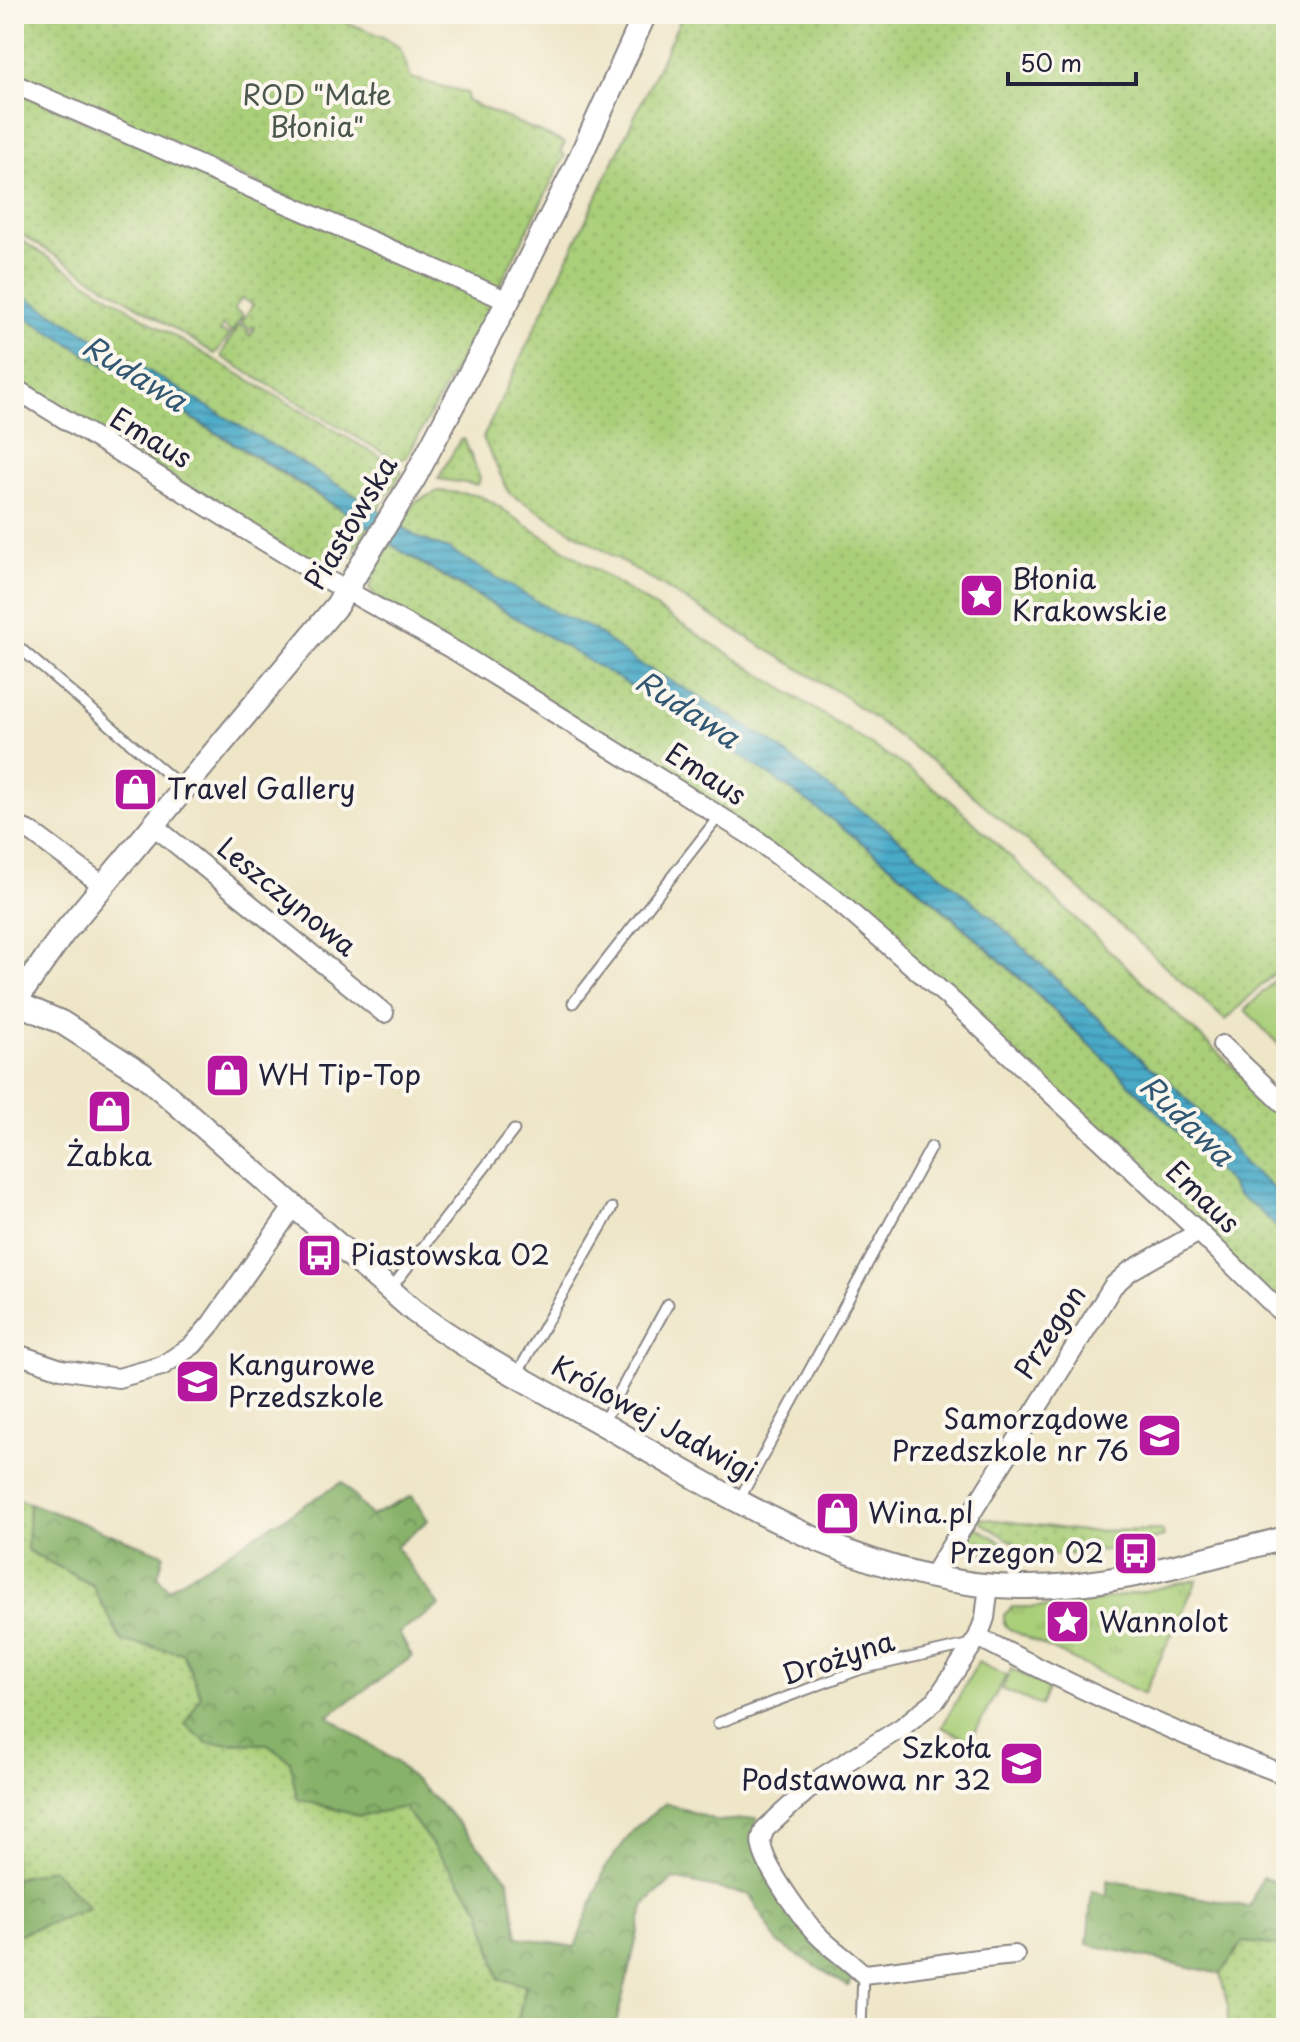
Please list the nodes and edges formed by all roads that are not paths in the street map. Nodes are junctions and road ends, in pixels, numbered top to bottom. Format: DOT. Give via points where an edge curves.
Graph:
graph roads {
  1 [pos="645,14"];
  2 [pos="14,84"];
  3 [pos="508,301"];
  4 [pos="14,388"];
  5 [pos="346,590"];
  6 [pos="14,643"];
  7 [pos="185,790"];
  8 [pos="720,815"];
  9 [pos="14,825"];
  10 [pos="154,826"];
  11 [pos="104,886"];
  12 [pos="14,1002"];
  13 [pos="573,1003"];
  14 [pos="384,1013"];
  15 [pos="1222,1045"];
  16 [pos="1286,1106"];
  17 [pos="514,1130"];
  18 [pos="931,1147"];
  19 [pos="294,1206"];
  20 [pos="612,1208"];
  21 [pos="1199,1232"];
  22 [pos="389,1291"];
  23 [pos="668,1304"];
  24 [pos="1286,1317"];
  25 [pos="14,1353"];
  26 [pos="516,1377"];
  27 [pos="602,1424"];
  28 [pos="739,1500"];
  29 [pos="1286,1538"];
  30 [pos="931,1578"];
  31 [pos="989,1585"];
  32 [pos="976,1640"];
  33 [pos="718,1723"];
  34 [pos="1286,1775"];
  35 [pos="1015,1955"];
  36 [pos="863,1974"];
  37 [pos="861,2028"];
  1 -- 3 [label="street, Piastowska"];
  2 -- 3 [label="street"];
  3 -- 5 [label="street, Piastowska" via="403,497"];
  4 -- 5 [label="street, Emaus"];
  5 -- 7 [label="street, Piastowska"];
  5 -- 8 [label="street, Emaus" via="457,652"];
  6 -- 7 [label="lane"];
  7 -- 10 [label="street, Piastowska"];
  8 -- 13 [label="lane"];
  8 -- 21 [label="street, Emaus" via="835,899 913,965"];
  9 -- 11 [label="street" via="33,833"];
  10 -- 11 [label="street, Piastowska"];
  10 -- 14 [label="street, Leszczynowa"];
  11 -- 12 [label="street, Piastowska"];
  12 -- 19 [label="street, Królowej Jadwigi" via="61,1022 144,1075"];
  15 -- 16 [label="street"];
  17 -- 22 [label="lane"];
  18 -- 28 [label="lane"];
  19 -- 22 [label="street, Królowej Jadwigi"];
  19 -- 25 [label="street" via="211,1324 193,1345 162,1366 118,1378 61,1369"];
  20 -- 26 [label="lane"];
  21 -- 24 [label="street, Emaus"];
  21 -- 30 [label="street, Przegon" via="1113,1286"];
  22 -- 26 [label="street, Królowej Jadwigi"];
  23 -- 27 [label="lane"];
  26 -- 27 [label="street, Królowej Jadwigi"];
  27 -- 28 [label="street, Królowej Jadwigi"];
  28 -- 30 [label="street, Królowej Jadwigi" via="829,1546"];
  29 -- 31 [label="street, Królowej Jadwigi" via="1102,1581 1046,1587"];
  30 -- 31 [label="street, Królowej Jadwigi"];
  31 -- 32 [label="street"];
  32 -- 33 [label="lane, Drożyna" via="861,1669"];
  32 -- 34 [label="street" via="1132,1713"];
  32 -- 36 [label="street" via="924,1712 822,1777 765,1829 761,1840 800,1913"];
  35 -- 36 [label="street"];
  36 -- 37 [label="lane"];
}
